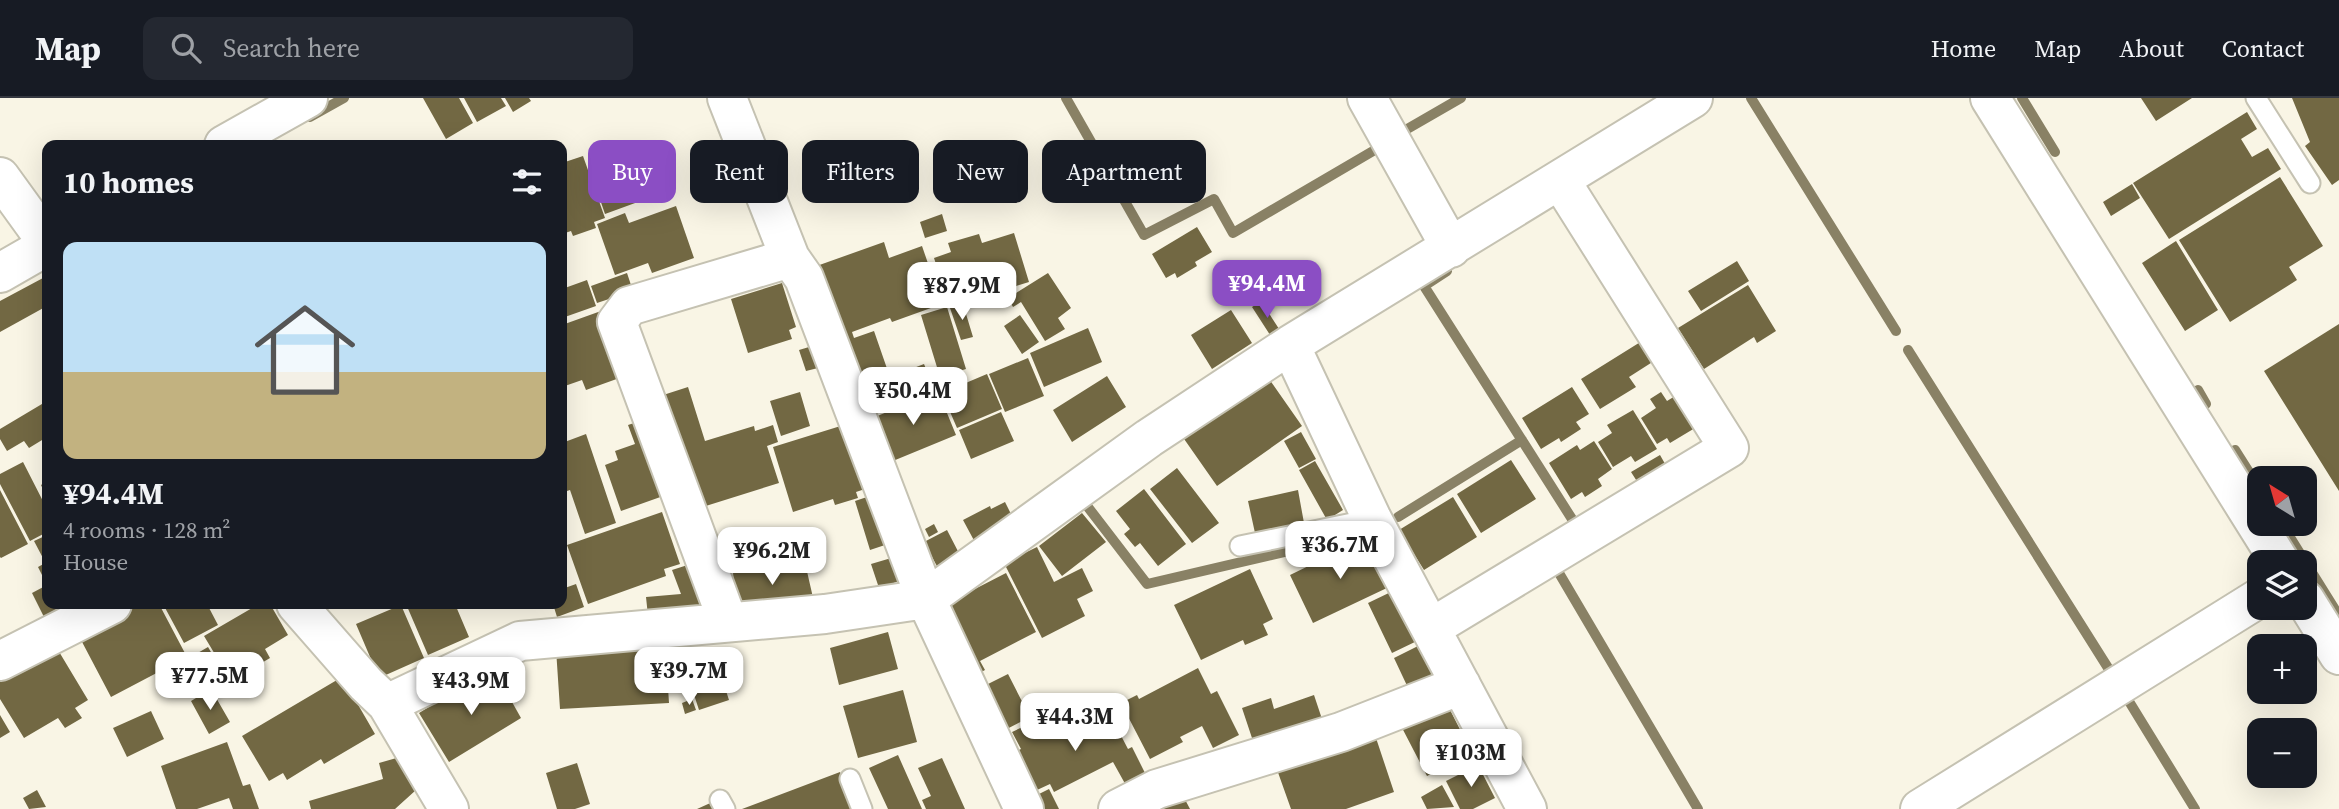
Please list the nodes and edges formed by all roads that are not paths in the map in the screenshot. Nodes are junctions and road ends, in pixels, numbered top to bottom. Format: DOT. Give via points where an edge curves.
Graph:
graph roads {
  1 [pos="308,98"];
  2 [pos="727,98"];
  3 [pos="1367,98"];
  4 [pos="1693,98"];
  5 [pos="1990,98"];
  6 [pos="2256,98"];
  7 [pos="233,140"];
  8 [pos="0,177"];
  9 [pos="1560,180"];
  10 [pos="2310,183"];
  11 [pos="42,237"];
  12 [pos="42,247"];
  13 [pos="1451,248"];
  14 [pos="790,258"];
  15 [pos="0,273"];
  16 [pos="1290,345"];
  17 [pos="1372,519"];
  18 [pos="1240,546"];
  19 [pos="2272,550"];
  20 [pos="926,599"];
  21 [pos="2247,605"];
  22 [pos="102,609"];
  23 [pos="300,609"];
  24 [pos="2317,619"];
  25 [pos="727,622"];
  26 [pos="1431,628"];
  27 [pos="2339,655"];
  28 [pos="0,661"];
  29 [pos="1461,685"];
  30 [pos="387,704"];
  31 [pos="850,779"];
  32 [pos="435,806"];
  33 [pos="862,809"];
  34 [pos="1024,809"];
  35 [pos="1118,809"];
  36 [pos="1527,809"];
  37 [pos="1920,809"];
  1 -- 7 [label="street"];
  2 -- 14 [label="street"];
  3 -- 13 [label="street"];
  4 -- 9 [label="street"];
  5 -- 19 [label="street"];
  6 -- 10 [label="lane"];
  8 -- 11 [label="street"];
  9 -- 13 [label="street"];
  9 -- 26 [label="street" via="1730,448"];
  12 -- 15 [label="street"];
  13 -- 16 [label="street"];
  14 -- 20 [label="street" via="804,278"];
  14 -- 25 [label="street" via="629,306 617,322"];
  16 -- 17 [label="street"];
  16 -- 20 [label="street" via="1149,438"];
  17 -- 18 [label="lane"];
  17 -- 26 [label="street"];
  20 -- 25 [label="street"];
  20 -- 34 [label="street"];
  21 -- 37 [label="street"];
  22 -- 28 [label="street"];
  23 -- 30 [label="street"];
  24 -- 27 [label="street"];
  25 -- 30 [label="street" via="520,641"];
  26 -- 29 [label="street"];
  29 -- 35 [label="street" via="1341,732 1157,789"];
  29 -- 36 [label="street"];
  30 -- 32 [label="street"];
  31 -- 33 [label="lane"];
}
